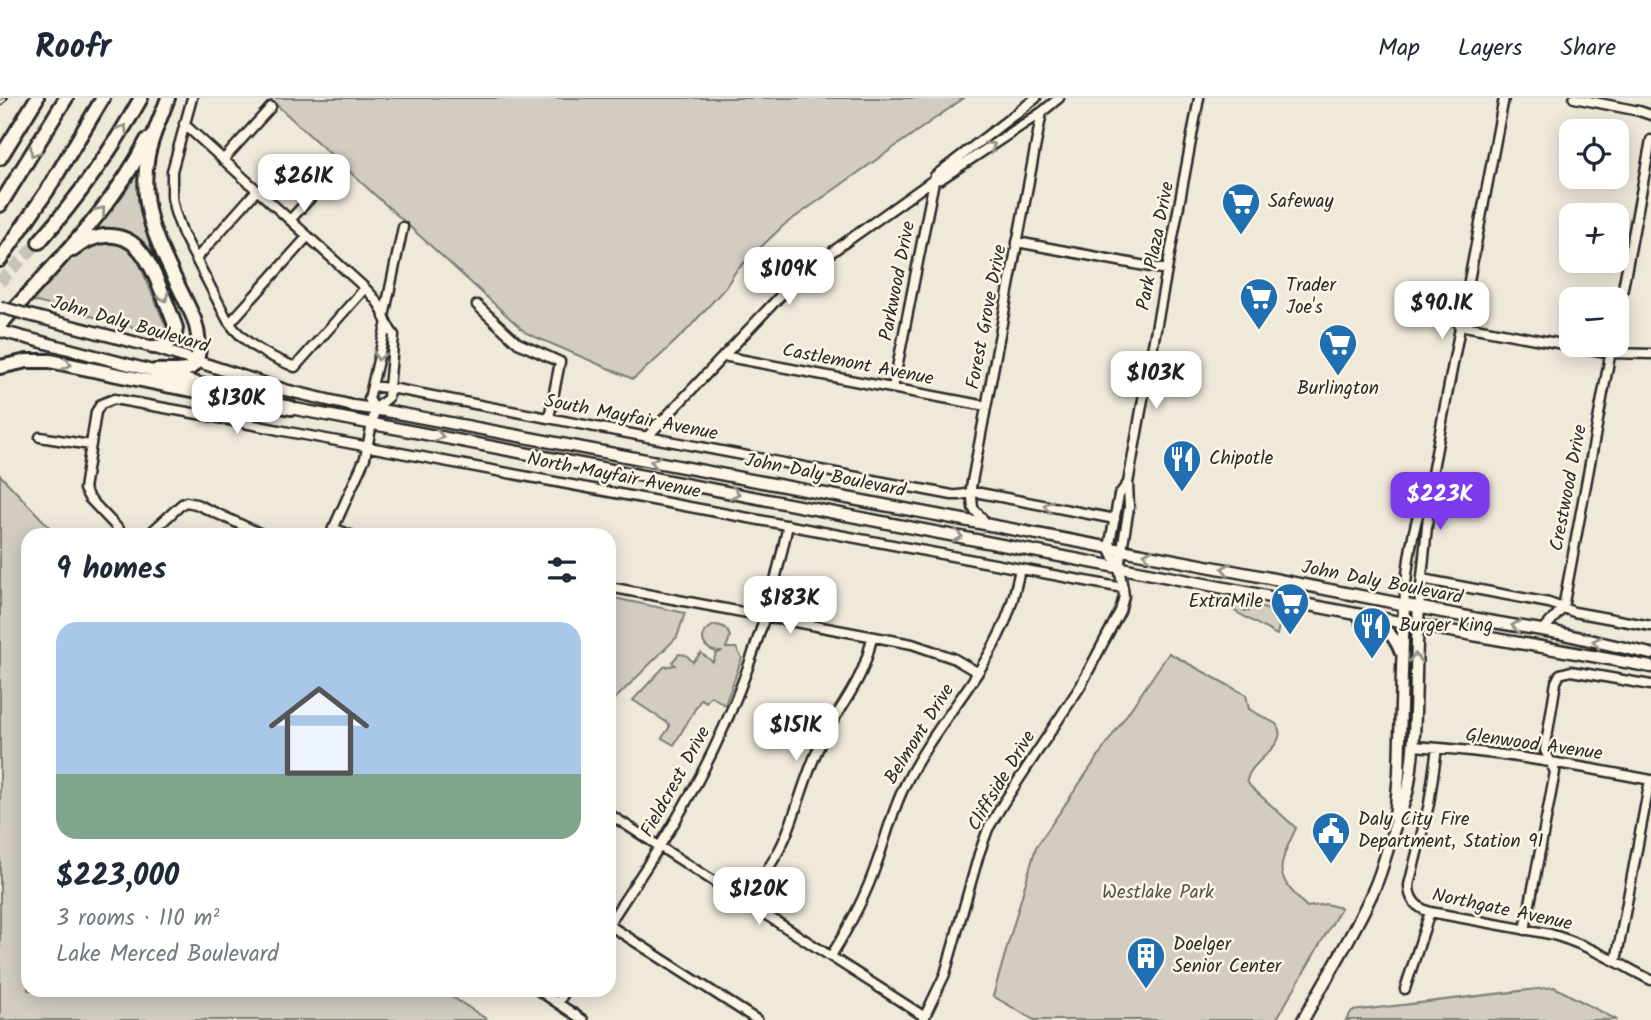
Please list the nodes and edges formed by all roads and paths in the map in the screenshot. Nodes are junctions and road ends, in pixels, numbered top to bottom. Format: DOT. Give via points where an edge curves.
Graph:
graph roads {
  1 [pos="37,98"];
  2 [pos="66,98"];
  3 [pos="103,98"];
  4 [pos="141,98"];
  5 [pos="167,98"];
  6 [pos="191,98"];
  7 [pos="1036,98"];
  8 [pos="1059,98"];
  9 [pos="1199,98"];
  10 [pos="1504,98"];
  11 [pos="1574,98"];
  12 [pos="271,107"];
  13 [pos="1042,112"];
  14 [pos="1651,115"];
  15 [pos="184,124"];
  16 [pos="1651,140"];
  17 [pos="0,158"];
  18 [pos="223,160"];
  19 [pos="339,167"];
  20 [pos="933,180"];
  21 [pos="257,190"];
  22 [pos="0,205"];
  23 [pos="290,220"];
  24 [pos="403,227"];
  25 [pos="308,236"];
  26 [pos="38,242"];
  27 [pos="1017,242"];
  28 [pos="196,259"];
  29 [pos="0,260"];
  30 [pos="1167,270"];
  31 [pos="1623,287"];
  32 [pos="365,288"];
  33 [pos="23,299"];
  34 [pos="477,305"];
  35 [pos="0,307"];
  36 [pos="385,322"];
  37 [pos="230,323"];
  38 [pos="0,325"];
  39 [pos="1460,325"];
  40 [pos="0,331"];
  41 [pos="1559,341"];
  42 [pos="153,347"];
  43 [pos="1629,351"];
  44 [pos="1651,354"];
  45 [pos="723,356"];
  46 [pos="1610,357"];
  47 [pos="196,361"];
  48 [pos="0,367"];
  49 [pos="155,371"];
  50 [pos="372,386"];
  51 [pos="389,388"];
  52 [pos="893,388"];
  53 [pos="986,406"];
  54 [pos="291,408"];
  55 [pos="375,409"];
  56 [pos="549,418"];
  57 [pos="372,424"];
  58 [pos="40,437"];
  59 [pos="648,437"];
  60 [pos="90,445"];
  61 [pos="368,446"];
  62 [pos="1128,483"];
  63 [pos="1430,484"];
  64 [pos="971,492"];
  65 [pos="1115,519"];
  66 [pos="987,524"];
  67 [pos="788,525"];
  68 [pos="118,528"];
  69 [pos="156,528"];
  70 [pos="248,528"];
  71 [pos="333,528"];
  72 [pos="1109,548"];
  73 [pos="1121,550"];
  74 [pos="1119,568"];
  75 [pos="1020,569"];
  76 [pos="1422,579"];
  77 [pos="616,588"];
  78 [pos="1123,588"];
  79 [pos="1291,602"];
  80 [pos="1404,605"];
  81 [pos="1419,608"];
  82 [pos="1563,608"];
  83 [pos="765,616"];
  84 [pos="1403,623"];
  85 [pos="1417,626"];
  86 [pos="1651,626"];
  87 [pos="1543,630"];
  88 [pos="872,637"];
  89 [pos="1651,654"];
  90 [pos="1401,658"];
  91 [pos="1651,667"];
  92 [pos="977,672"];
  93 [pos="1651,685"];
  94 [pos="1399,730"];
  95 [pos="1413,746"];
  96 [pos="1437,748"];
  97 [pos="1550,762"];
  98 [pos="1399,773"];
  99 [pos="1651,780"];
  100 [pos="616,818"];
  101 [pos="1394,829"];
  102 [pos="660,846"];
  103 [pos="745,901"];
  104 [pos="1430,912"];
  105 [pos="616,913"];
  106 [pos="616,929"];
  107 [pos="1525,930"];
  108 [pos="831,957"];
  109 [pos="1616,961"];
  110 [pos="1651,980"];
  111 [pos="1405,989"];
  112 [pos="549,997"];
  113 [pos="562,997"];
  114 [pos="558,1003"];
  115 [pos="924,1018"];
  116 [pos="583,1020"];
  117 [pos="757,1020"];
  118 [pos="1303,1020"];
  1 -- 17 [label="highway"];
  2 -- 22 [label="highway, one-way"];
  3 -- 29 [label="highway"];
  26 -- 4 [label="highway, one-way" via="97,169"];
  33 -- 5 [label="highway, one-way" via="115,194"];
  5 -- 47 [label="highway" via="146,168 148,213 196,325"];
  6 -- 15 [label="street"];
  7 -- 20 [label="street" via="937,172"];
  8 -- 13 [label="street"];
  9 -- 30 [label="street, Park Plaza Drive"];
  10 -- 39 [label="street"];
  11 -- 14 [label="street"];
  12 -- 18 [label="street"];
  20 -- 13 [label="street, one-way"];
  13 -- 27 [label="street, Forest Grove Drive"];
  15 -- 18 [label="street"];
  15 -- 28 [label="street" via="172,170 172,198"];
  16 -- 31 [label="street"];
  18 -- 21 [label="street"];
  19 -- 23 [label="street"];
  20 -- 45 [label="street" via="801,274"];
  20 -- 52 [label="street, Parkwood Drive"];
  21 -- 23 [label="street"];
  21 -- 28 [label="street"];
  23 -- 25 [label="street"];
  24 -- 36 [label="street"];
  25 -- 32 [label="street"];
  25 -- 37 [label="street"];
  27 -- 30 [label="street"];
  27 -- 53 [label="street, Forest Grove Drive"];
  28 -- 37 [label="street"];
  30 -- 62 [label="street, Park Plaza Drive"];
  32 -- 36 [label="street" via="377,301"];
  32 -- 37 [label="street" via="295,366 258,350"];
  33 -- 38 [label="highway"];
  33 -- 42 [label="highway, one-way" via="82,243 104,235 124,238 145,255 176,325 170,342"];
  34 -- 56 [label="street" via="518,343 560,362"];
  35 -- 42 [label="main road, John Daly Boulevard, bridge"];
  36 -- 50 [label="street, one-way"];
  36 -- 51 [label="street" via="394,335"];
  39 -- 41 [label="street"];
  39 -- 63 [label="street"];
  40 -- 49 [label="main road, John Daly Boulevard"];
  42 -- 47 [label="main road, John Daly Boulevard"];
  43 -- 44 [label="street"];
  45 -- 52 [label="street, Castlemont Avenue"];
  45 -- 59 [label="street"];
  46 -- 82 [label="street, Crestwood Drive"];
  47 -- 49 [label="highway" via="186,370"];
  47 -- 55 [label="main road, John Daly Boulevard" via="293,392"];
  48 -- 54 [label="highway, one-way" via="50,361"];
  49 -- 54 [label="main road, John Daly Boulevard"];
  50 -- 51 [label="street, South Mayfair Avenue"];
  50 -- 55 [label="street" via="369,399"];
  51 -- 55 [label="street" via="388,398"];
  51 -- 56 [label="street, South Mayfair Avenue"];
  52 -- 53 [label="street, Castlemont Avenue"];
  53 -- 64 [label="street, Forest Grove Drive"];
  54 -- 57 [label="main road, John Daly Boulevard"];
  55 -- 57 [label="street"];
  66 -- 55 [label="main road, John Daly Boulevard, one-way"];
  56 -- 59 [label="street, South Mayfair Avenue"];
  57 -- 61 [label="street"];
  57 -- 74 [label="main road, John Daly Boulevard, one-way"];
  58 -- 60 [label="street"];
  59 -- 64 [label="street, South Mayfair Avenue" via="951,495"];
  60 -- 61 [label="street, North Mayfair Avenue" via="96,412 109,400"];
  60 -- 68 [label="street" via="86,494"];
  61 -- 67 [label="street, North Mayfair Avenue"];
  61 -- 71 [label="street"];
  62 -- 65 [label="street, Park Plaza Drive" via="1119,495"];
  62 -- 73 [label="street, Park Plaza Drive"];
  63 -- 76 [label="street"];
  63 -- 80 [label="street" via="1421,504"];
  65 -- 64 [label="street, South Mayfair Avenue, one-way"];
  64 -- 66 [label="street" via="973,508"];
  65 -- 72 [label="street, Park Plaza Drive"];
  66 -- 72 [label="main road, John Daly Boulevard"];
  67 -- 75 [label="street, North Mayfair Avenue"];
  67 -- 83 [label="street, Fieldcrest Drive"];
  69 -- 70 [label="street" via="186,502"];
  72 -- 73 [label="main road, John Daly Boulevard"];
  72 -- 74 [label="street"];
  73 -- 74 [label="street, Park Plaza Drive"];
  80 -- 73 [label="main road, John Daly Boulevard, one-way"];
  74 -- 78 [label="street, Cliffside Drive"];
  74 -- 79 [label="main road, John Daly Boulevard"];
  75 -- 78 [label="street, North Mayfair Avenue"];
  75 -- 92 [label="street, Belmont Drive" via="1005,624"];
  76 -- 81 [label="street"];
  76 -- 82 [label="street"];
  77 -- 83 [label="street"];
  78 -- 115 [label="street, Cliffside Drive" via="1120,611 1094,663 988,829 944,974"];
  79 -- 84 [label="main road, John Daly Boulevard"];
  79 -- 90 [label="main road" via="1312,613 1380,626 1395,640"];
  80 -- 81 [label="main road, John Daly Boulevard"];
  80 -- 84 [label="main road"];
  81 -- 85 [label="main road"];
  87 -- 81 [label="main road, John Daly Boulevard, one-way"];
  82 -- 86 [label="street"];
  82 -- 87 [label="street"];
  83 -- 88 [label="street"];
  83 -- 102 [label="street, Fieldcrest Drive" via="730,715"];
  84 -- 85 [label="main road, John Daly Boulevard"];
  84 -- 90 [label="main road"];
  85 -- 91 [label="main road, John Daly Boulevard"];
  95 -- 85 [label="main road, one-way"];
  89 -- 87 [label="main road, John Daly Boulevard, one-way"];
  88 -- 92 [label="street" via="940,652"];
  88 -- 103 [label="street" via="864,667 813,760 779,850"];
  90 -- 94 [label="main road"];
  92 -- 108 [label="street, Belmont Drive" via="905,783 870,883"];
  93 -- 97 [label="street" via="1571,671 1560,674 1545,750"];
  94 -- 95 [label="main road"];
  94 -- 98 [label="main road"];
  95 -- 96 [label="street, Glenwood Avenue"];
  95 -- 98 [label="main road"];
  95 -- 101 [label="main road" via="1407,796"];
  96 -- 97 [label="street, Glenwood Avenue"];
  96 -- 104 [label="street, Northgate Avenue" via="1409,885 1415,904"];
  97 -- 99 [label="street, Glenwood Avenue"];
  97 -- 107 [label="street" via="1555,772"];
  98 -- 101 [label="main road"];
  99 -- 109 [label="street"];
  100 -- 102 [label="street"];
  101 -- 118 [label="main road" via="1373,891"];
  102 -- 103 [label="street"];
  102 -- 105 [label="street, Fieldcrest Drive"];
  103 -- 108 [label="street"];
  104 -- 107 [label="street, Northgate Avenue"];
  104 -- 111 [label="street"];
  106 -- 117 [label="street"];
  107 -- 109 [label="street, Northgate Avenue" via="1567,939"];
  108 -- 115 [label="street"];
  109 -- 110 [label="street, Northgate Avenue"];
  112 -- 114 [label="street"];
  113 -- 114 [label="street"];
  114 -- 116 [label="street"];
}
